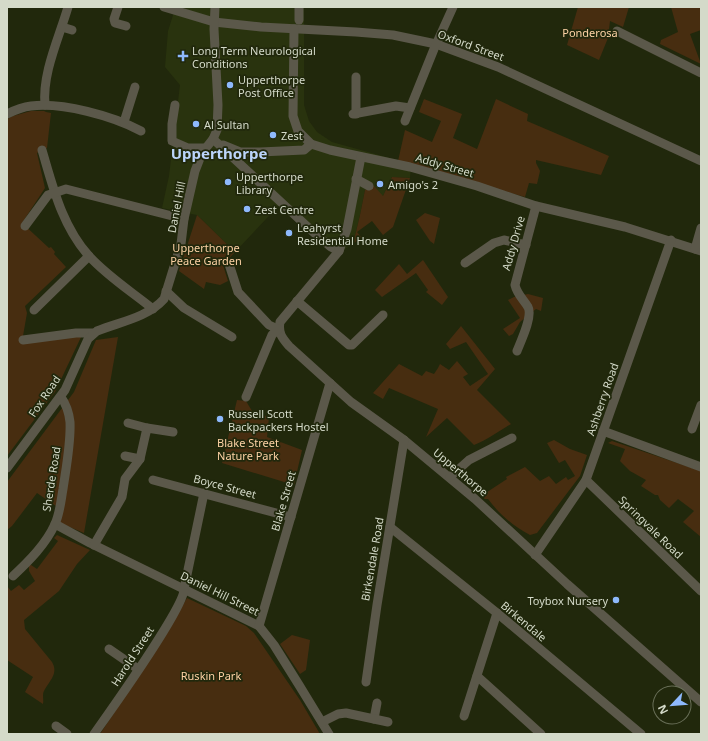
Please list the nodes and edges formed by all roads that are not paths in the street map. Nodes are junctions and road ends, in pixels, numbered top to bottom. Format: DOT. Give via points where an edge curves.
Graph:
graph roads {
  1 [pos="68,7"];
  2 [pos="118,7"];
  3 [pos="164,7"];
  4 [pos="215,7"];
  5 [pos="299,7"];
  6 [pos="453,7"];
  7 [pos="299,20"];
  8 [pos="214,22"];
  9 [pos="126,26"];
  10 [pos="62,27"];
  11 [pos="294,29"];
  12 [pos="72,30"];
  13 [pos="617,31"];
  14 [pos="436,44"];
  15 [pos="701,73"];
  16 [pos="356,77"];
  17 [pos="135,87"];
  18 [pos="176,105"];
  19 [pos="45,106"];
  20 [pos="410,108"];
  21 [pos="7,114"];
  22 [pos="405,121"];
  23 [pos="124,122"];
  24 [pos="141,131"];
  25 [pos="213,139"];
  26 [pos="312,144"];
  27 [pos="206,148"];
  28 [pos="42,150"];
  29 [pos="361,157"];
  30 [pos="701,161"];
  31 [pos="356,179"];
  32 [pos="369,186"];
  33 [pos="55,193"];
  34 [pos="536,206"];
  35 [pos="184,219"];
  36 [pos="25,226"];
  37 [pos="701,228"];
  38 [pos="671,240"];
  39 [pos="526,245"];
  40 [pos="698,250"];
  41 [pos="339,251"];
  42 [pos="89,256"];
  43 [pos="465,263"];
  44 [pos="229,264"];
  45 [pos="166,291"];
  46 [pos="297,301"];
  47 [pos="153,309"];
  48 [pos="34,310"];
  49 [pos="382,315"];
  50 [pos="278,329"];
  51 [pos="93,333"];
  52 [pos="232,338"];
  53 [pos="23,340"];
  54 [pos="517,351"];
  55 [pos="330,383"];
  56 [pos="61,397"];
  57 [pos="246,397"];
  58 [pos="701,405"];
  59 [pos="128,423"];
  60 [pos="147,428"];
  61 [pos="692,430"];
  62 [pos="603,431"];
  63 [pos="173,432"];
  64 [pos="512,438"];
  65 [pos="404,440"];
  66 [pos="125,456"];
  67 [pos="140,459"];
  68 [pos="701,467"];
  69 [pos="7,468"];
  70 [pos="450,477"];
  71 [pos="153,480"];
  72 [pos="586,480"];
  73 [pos="204,493"];
  74 [pos="291,517"];
  75 [pos="55,524"];
  76 [pos="390,527"];
  77 [pos="94,545"];
  78 [pos="535,555"];
  79 [pos="13,576"];
  80 [pos="184,589"];
  81 [pos="701,591"];
  82 [pos="497,613"];
  83 [pos="259,626"];
  84 [pos="109,649"];
  85 [pos="138,669"];
  86 [pos="477,676"];
  87 [pos="366,682"];
  88 [pos="701,702"];
  89 [pos="377,703"];
  90 [pos="464,716"];
  91 [pos="374,719"];
  92 [pos="322,722"];
  93 [pos="388,722"];
  94 [pos="56,726"];
  95 [pos="67,734"];
  96 [pos="94,734"];
  97 [pos="329,734"];
  98 [pos="541,734"];
  99 [pos="641,734"];
  1 -- 10 [label="street"];
  2 -- 9 [label="street" via="115,22"];
  3 -- 8 [label="street, Oxford Street"];
  4 -- 8 [label="street"];
  5 -- 7 [label="street"];
  6 -- 14 [label="street"];
  8 -- 11 [label="street, Oxford Street"];
  8 -- 25 [label="street" via="218,105 217,130"];
  10 -- 12 [label="street"];
  10 -- 19 [label="street" via="46,76"];
  11 -- 14 [label="street, Oxford Street" via="356,32"];
  11 -- 26 [label="street" via="293,116 298,131"];
  13 -- 15 [label="street"];
  14 -- 20 [label="street"];
  14 -- 30 [label="street, Oxford Street" via="498,67"];
  16 -- 20 [label="street" via="355,114 396,106"];
  17 -- 23 [label="street"];
  18 -- 27 [label="street" via="172,141 188,148"];
  19 -- 21 [label="street" via="29,106"];
  19 -- 23 [label="street" via="85,112"];
  20 -- 22 [label="street"];
  23 -- 24 [label="street"];
  25 -- 26 [label="street" via="240,152 290,152 304,150"];
  25 -- 27 [label="street, Daniel Hill"];
  25 -- 41 [label="street" via="311,230"];
  26 -- 29 [label="street, Addy Street"];
  27 -- 35 [label="street, Daniel Hill" via="198,161"];
  28 -- 33 [label="street"];
  29 -- 31 [label="street"];
  29 -- 34 [label="street, Addy Street" via="410,167"];
  31 -- 32 [label="street"];
  31 -- 41 [label="street" via="347,229"];
  33 -- 35 [label="street" via="66,189"];
  33 -- 36 [label="street" via="44,199"];
  33 -- 42 [label="street" via="70,229"];
  34 -- 38 [label="street, Addy Street"];
  34 -- 39 [label="street, Addy Drive"];
  35 -- 45 [label="street, Daniel Hill" via="181,244"];
  37 -- 40 [label="street"];
  38 -- 40 [label="street, Addy Street"];
  38 -- 62 [label="street, Ashberry Road"];
  39 -- 43 [label="street" via="504,240 494,243"];
  39 -- 54 [label="street, Addy Drive" via="515,285 530,314"];
  41 -- 46 [label="street"];
  42 -- 47 [label="street"];
  42 -- 48 [label="street"];
  44 -- 50 [label="street" via="238,292 269,325"];
  45 -- 47 [label="street, Daniel Hill" via="164,299"];
  45 -- 52 [label="street" via="184,308"];
  46 -- 49 [label="street" via="350,345"];
  46 -- 50 [label="street" via="280,322"];
  47 -- 51 [label="street, Daniel Hill"];
  50 -- 55 [label="street, Upperthorpe" via="289,346"];
  50 -- 57 [label="street" via="272,335"];
  51 -- 53 [label="street, Daniel Hill"];
  51 -- 56 [label="street, Fox Road"];
  55 -- 65 [label="street, Upperthorpe" via="351,402"];
  55 -- 74 [label="street, Blake Street"];
  56 -- 69 [label="street, Fox Road"];
  56 -- 75 [label="street, Sherde Road" via="68,411 70,423 67,460"];
  58 -- 61 [label="street"];
  59 -- 60 [label="street"];
  60 -- 63 [label="street"];
  60 -- 67 [label="street"];
  62 -- 68 [label="street"];
  62 -- 72 [label="street, Ashberry Road"];
  64 -- 70 [label="street" via="469,460"];
  65 -- 70 [label="street, Upperthorpe"];
  65 -- 76 [label="street, Birkendale Road"];
  66 -- 67 [label="street"];
  67 -- 77 [label="street" via="125,479 122,496"];
  70 -- 78 [label="street, Upperthorpe"];
  71 -- 73 [label="street, Boyce Street"];
  72 -- 78 [label="street, Ashberry Road"];
  72 -- 81 [label="street, Springvale Road"];
  73 -- 74 [label="street, Boyce Street"];
  73 -- 80 [label="street, Harold Street"];
  74 -- 83 [label="street, Blake Street"];
  75 -- 77 [label="street, Daniel Hill Street"];
  75 -- 79 [label="street, Sherde Road" via="38,551"];
  76 -- 82 [label="street, Birkendale"];
  76 -- 87 [label="street, Birkendale Road"];
  77 -- 80 [label="street, Daniel Hill Street"];
  78 -- 88 [label="street, Upperthorpe"];
  80 -- 83 [label="street, Daniel Hill Street"];
  80 -- 85 [label="street, Harold Street" via="176,610"];
  82 -- 86 [label="street"];
  82 -- 99 [label="street, Birkendale"];
  83 -- 92 [label="street, Daniel Hill Street" via="274,645"];
  84 -- 85 [label="street"];
  85 -- 96 [label="street, Harold Street"];
  86 -- 90 [label="street"];
  86 -- 98 [label="street"];
  89 -- 91 [label="street"];
  91 -- 92 [label="street" via="346,713"];
  91 -- 93 [label="street"];
  92 -- 97 [label="street, Daniel Hill Street"];
  94 -- 95 [label="street"];
}
